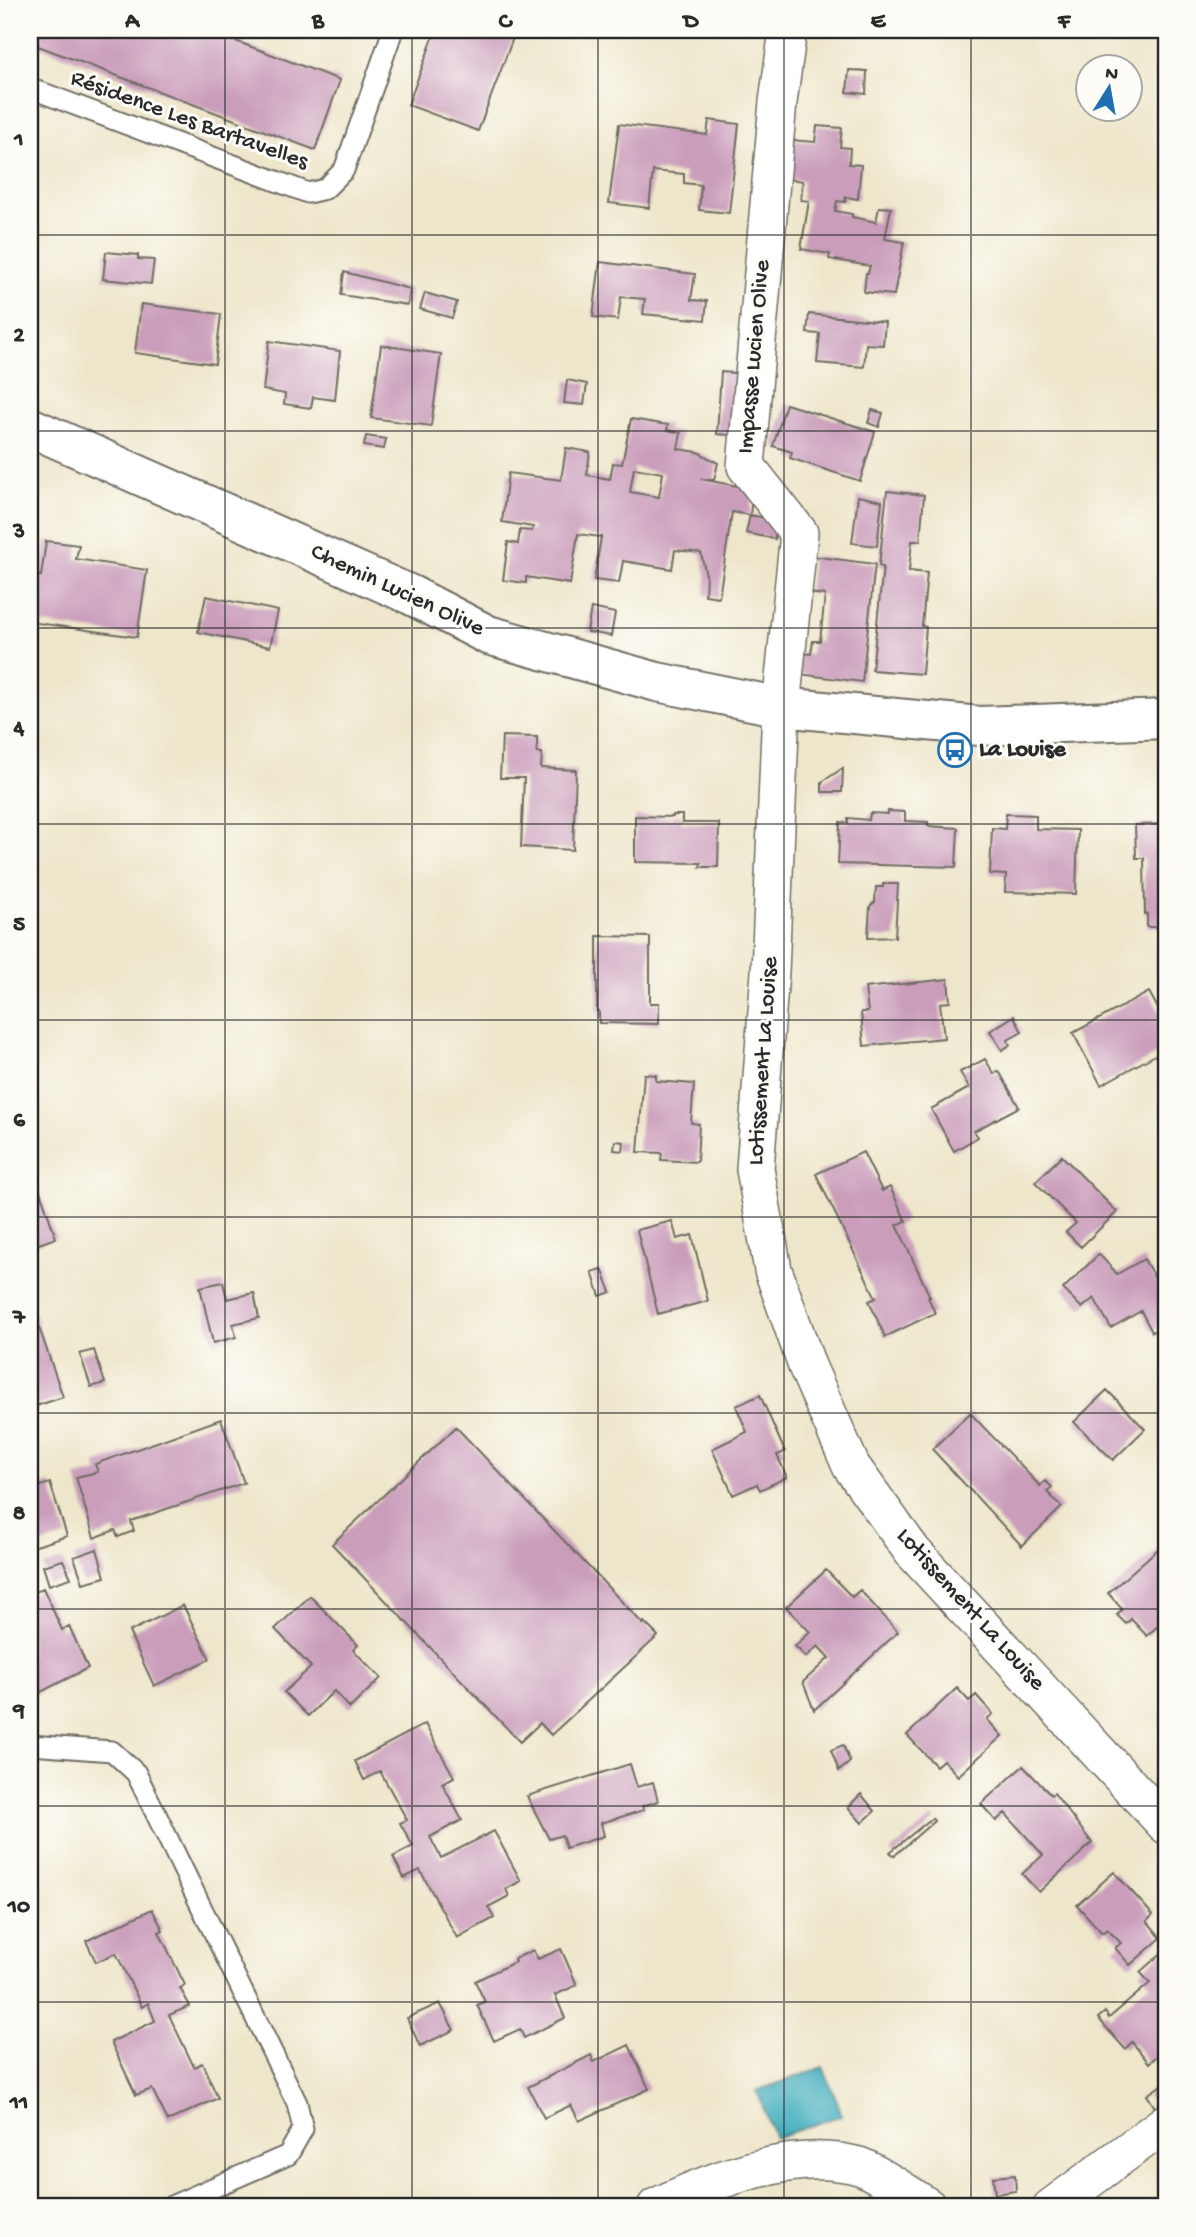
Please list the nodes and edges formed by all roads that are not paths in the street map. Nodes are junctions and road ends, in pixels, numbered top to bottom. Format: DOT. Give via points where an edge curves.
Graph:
graph roads {
  1 [pos="393,30"];
  2 [pos="788,30"];
  3 [pos="30,88"];
  4 [pos="30,428"];
  5 [pos="781,707"];
  6 [pos="1166,719"];
  7 [pos="30,1745"];
  8 [pos="1166,1825"];
  9 [pos="1166,2123"];
  10 [pos="169,2207"];
  11 [pos="656,2207"];
  12 [pos="928,2207"];
  13 [pos="1052,2207"];
  1 -- 3 [label="lane, Résidence Les Bartavelles" via="344,170 325,189 307,192"];
  2 -- 5 [label="street, Impasse Lucien Olive" via="746,466 799,533"];
  4 -- 5 [label="street, Chemin Lucien Olive" via="411,595 488,635 657,682"];
  5 -- 6 [label="street, Chemin Lucien Olive" via="980,726"];
  5 -- 8 [label="street, Lotissement La Louise" via="770,972 755,1169 773,1270 807,1366 851,1466 912,1551"];
  7 -- 10 [label="lane" via="112,1751 136,1773 297,2103 303,2129 288,2155"];
  9 -- 13 [label="street"];
  11 -- 12 [label="street" via="770,2166 816,2161 860,2166"];
}
